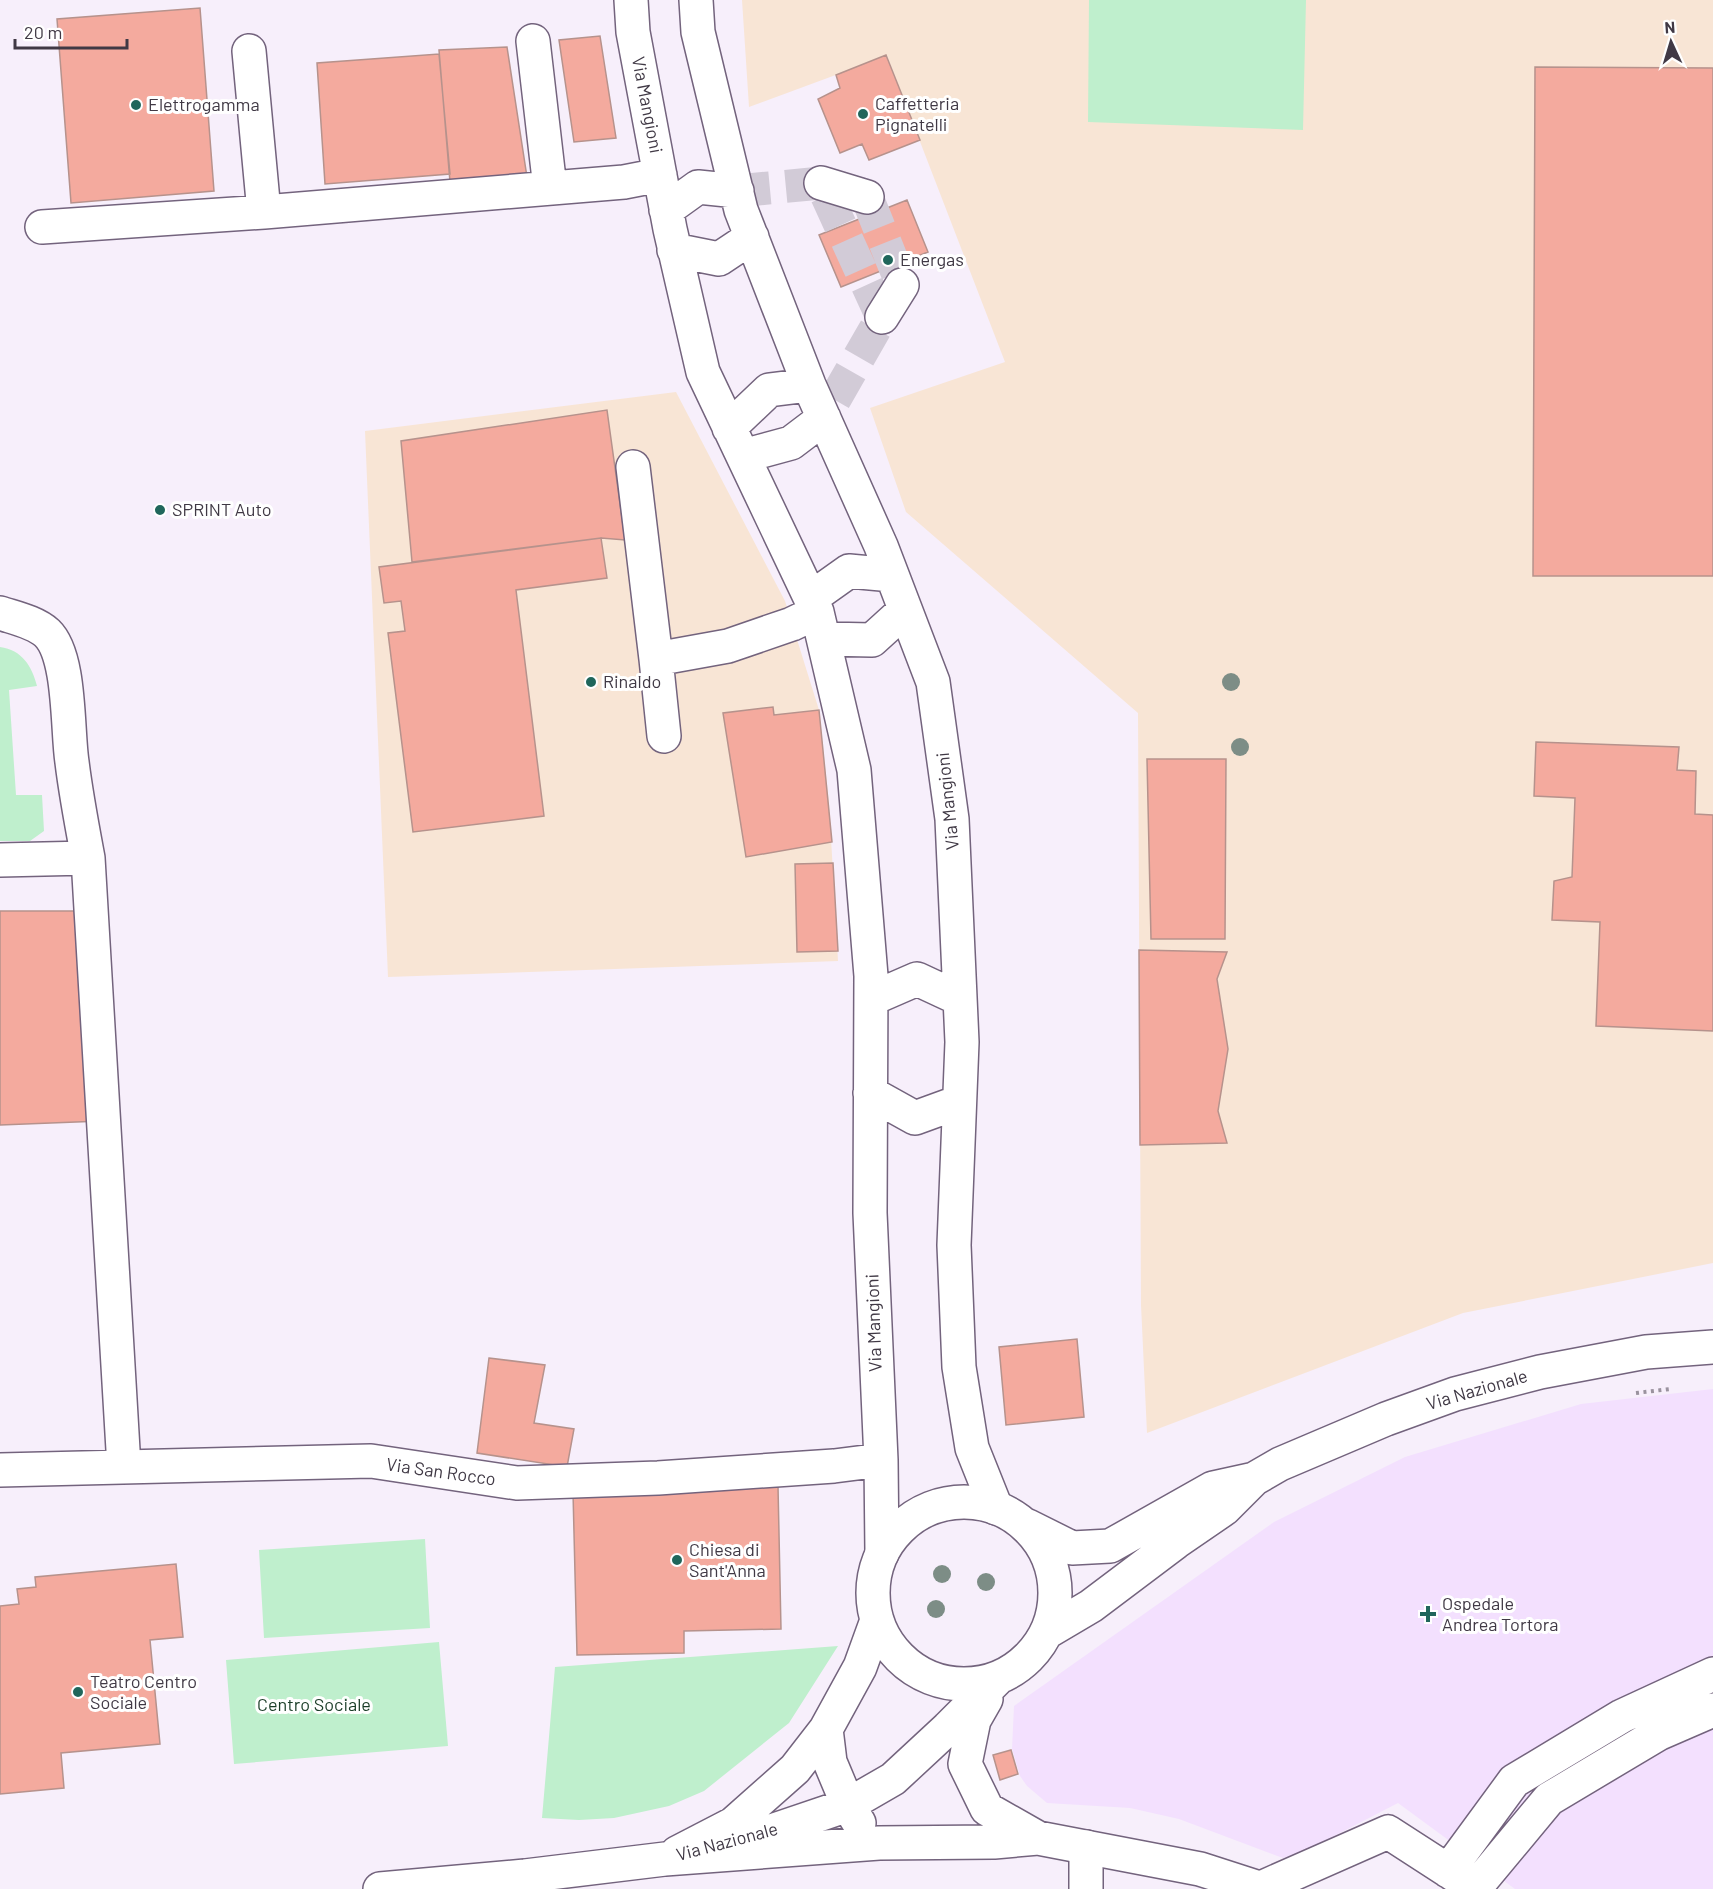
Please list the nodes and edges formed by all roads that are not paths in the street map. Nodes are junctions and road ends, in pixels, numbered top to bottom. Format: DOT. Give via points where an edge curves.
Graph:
graph roads {
  1 [pos="631,0"];
  2 [pos="696,0"];
  3 [pos="533,41"];
  4 [pos="249,51"];
  5 [pos="660,175"];
  6 [pos="821,183"];
  7 [pos="550,188"];
  8 [pos="737,191"];
  9 [pos="867,197"];
  10 [pos="666,210"];
  11 [pos="264,212"];
  12 [pos="42,227"];
  13 [pos="752,237"];
  14 [pos="674,250"];
  15 [pos="902,285"];
  16 [pos="882,317"];
  17 [pos="809,385"];
  18 [pos="824,418"];
  19 [pos="736,442"];
  20 [pos="633,467"];
  21 [pos="892,575"];
  22 [pos="905,610"];
  23 [pos="0,614"];
  24 [pos="817,616"];
  25 [pos="656,659"];
  26 [pos="663,736"];
  27 [pos="87,858"];
  28 [pos="0,860"];
  29 [pos="871,999"];
  30 [pos="960,999"];
  31 [pos="870,1094"];
  32 [pos="959,1102"];
  33 [pos="1713,1347"];
  34 [pos="880,1460"];
  35 [pos="124,1467"];
  36 [pos="0,1470"];
  37 [pos="1254,1479"];
  38 [pos="1010,1515"];
  39 [pos="882,1553"];
  40 [pos="877,1620"];
  41 [pos="1047,1632"];
  42 [pos="1713,1674"];
  43 [pos="998,1678"];
  44 [pos="1713,1710"];
  45 [pos="826,1730"];
  46 [pos="848,1805"];
  47 [pos="1038,1838"];
  48 [pos="879,1843"];
  49 [pos="1086,1847"];
  50 [pos="665,1859"];
  51 [pos="1448,1871"];
  52 [pos="525,1883"];
  53 [pos="380,1889"];
  54 [pos="1086,1889"];
  55 [pos="1261,1889"];
  56 [pos="1476,1889"];
  1 -- 5 [label="street, Via Mangioni" via="633,32"];
  2 -- 8 [label="street, Via Mangioni" via="698,32"];
  3 -- 7 [label="street"];
  4 -- 11 [label="street"];
  5 -- 7 [label="street"];
  5 -- 10 [label="street, Via Mangioni"];
  6 -- 9 [label="street"];
  7 -- 11 [label="street"];
  8 -- 10 [label="street" via="698,187"];
  8 -- 13 [label="street, Via Mangioni"];
  10 -- 14 [label="street, Via Mangioni"];
  11 -- 12 [label="street"];
  13 -- 14 [label="street" via="719,259"];
  13 -- 17 [label="street, Via Mangioni"];
  14 -- 19 [label="street, Via Mangioni" via="703,372"];
  15 -- 16 [label="street"];
  17 -- 18 [label="street, Via Mangioni"];
  17 -- 19 [label="street" via="769,390"];
  18 -- 19 [label="street" via="791,443"];
  18 -- 21 [label="street, Via Mangioni"];
  19 -- 24 [label="street, Via Mangioni"];
  20 -- 25 [label="street"];
  21 -- 22 [label="street, Via Mangioni"];
  21 -- 24 [label="street" via="849,571"];
  22 -- 24 [label="street" via="872,640"];
  22 -- 30 [label="street, Via Mangioni" via="935,693 952,819"];
  23 -- 27 [label="street" via="47,633 57,648 64,670 72,761"];
  24 -- 25 [label="street" via="728,646"];
  24 -- 29 [label="street, Via Mangioni" via="854,770"];
  25 -- 26 [label="street"];
  27 -- 28 [label="street"];
  27 -- 35 [label="street"];
  29 -- 30 [label="street" via="917,979"];
  29 -- 31 [label="street, Via Mangioni"];
  30 -- 32 [label="street, Via Mangioni"];
  31 -- 32 [label="street" via="915,1118"];
  31 -- 34 [label="street, Via Mangioni" via="870,1213"];
  32 -- 38 [label="street, Via Mangioni" via="954,1245 959,1367 972,1448"];
  33 -- 37 [label="street, Via Nazionale" via="1646,1352 1540,1372 1455,1394 1386,1419"];
  34 -- 35 [label="street, Via San Rocco" via="658,1479 517,1483 371,1461"];
  34 -- 39 [label="street, Via Mangioni"];
  35 -- 36 [label="street, Via San Rocco"];
  37 -- 38 [label="street, Via Nazionale" via="1213,1488 1110,1546 1072,1548"];
  37 -- 41 [label="street, Via Nazionale" via="1224,1509 1091,1606"];
  38 -- 39 [label="street, Via Nazionale" via="970,1502 943,1504 918,1514 897,1531"];
  38 -- 41 [label="street, Via Nazionale" via="1043,1546 1054,1573 1055,1603"];
  39 -- 40 [label="street, Via Nazionale" via="873,1597"];
  40 -- 43 [label="street, Via Nazionale" via="904,1661 925,1675 948,1683"];
  40 -- 45 [label="street, Via Nazionale" via="860,1667"];
  41 -- 43 [label="street, Via Nazionale" via="1018,1667"];
  42 -- 51 [label="street" via="1622,1716 1514,1781"];
  43 -- 46 [label="street, Via Nazionale" via="893,1779"];
  43 -- 47 [label="street" via="974,1720 965,1764 987,1809"];
  44 -- 56 [label="street" via="1658,1734 1549,1799"];
  45 -- 46 [label="street" via="830,1762"];
  45 -- 50 [label="street, Via Nazionale" via="795,1769 733,1824"];
  46 -- 48 [label="street" via="866,1832"];
  46 -- 50 [label="street, Via Nazionale" via="761,1836"];
  47 -- 48 [label="street"];
  47 -- 49 [label="street"];
  48 -- 50 [label="street"];
  49 -- 54 [label="street"];
  49 -- 55 [label="street" via="1200,1869"];
  50 -- 52 [label="street"];
  51 -- 55 [label="street" via="1388,1832"];
  51 -- 56 [label="street"];
  52 -- 53 [label="street"];
}
